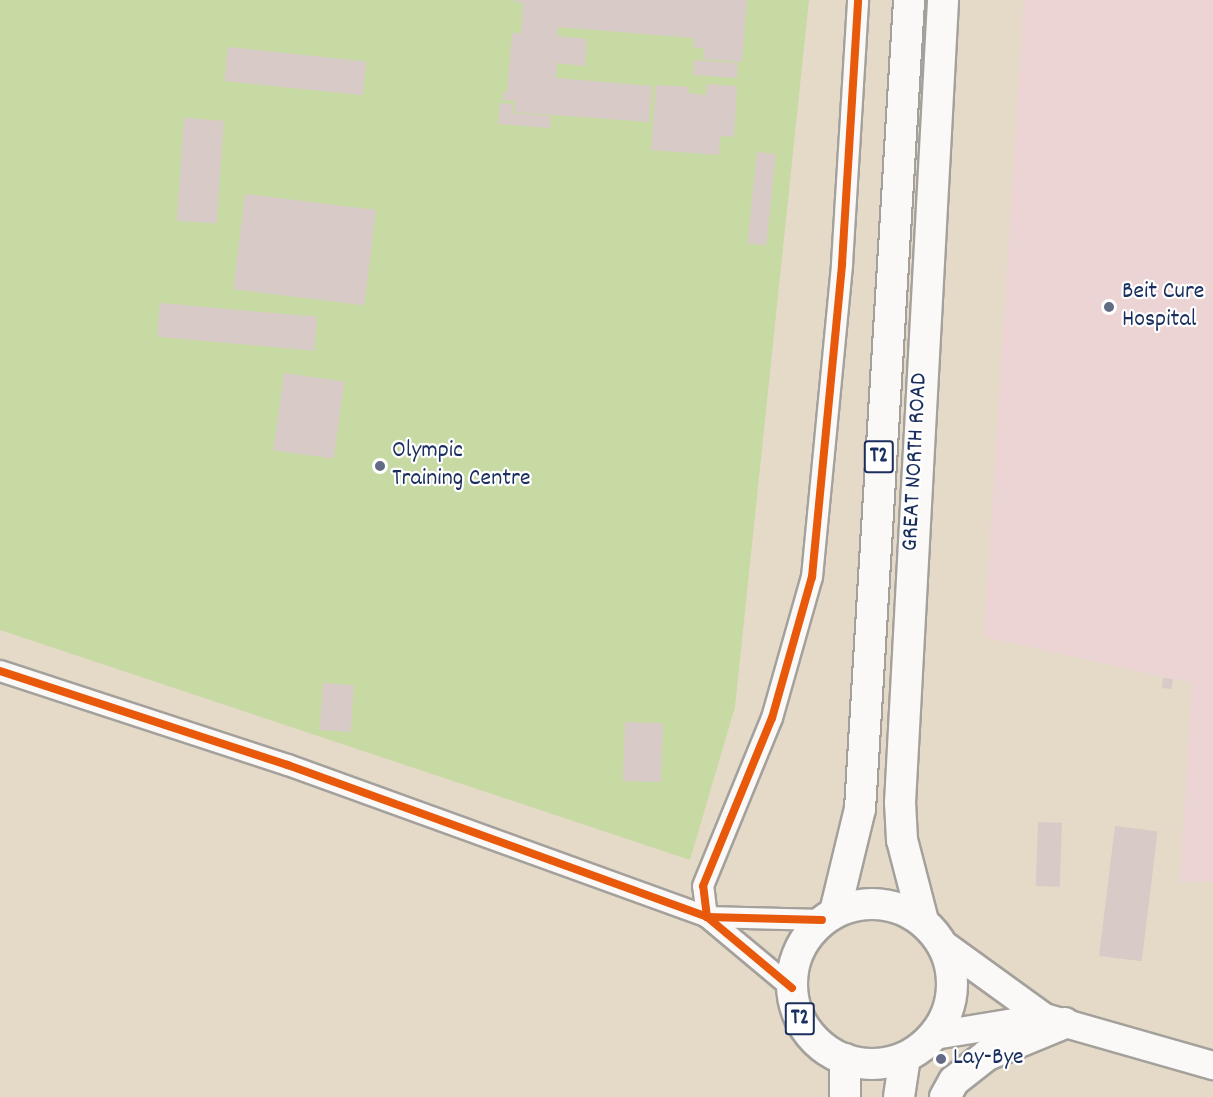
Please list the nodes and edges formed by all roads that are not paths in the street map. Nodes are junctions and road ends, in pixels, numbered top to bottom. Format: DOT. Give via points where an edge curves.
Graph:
graph roads {
  1 [pos="858,0"];
  2 [pos="909,0"];
  3 [pos="944,0"];
  4 [pos="0,671"];
  5 [pos="829,916"];
  6 [pos="707,917"];
  7 [pos="923,921"];
  8 [pos="943,944"];
  9 [pos="792,988"];
  10 [pos="1055,1020"];
  11 [pos="934,1035"];
  12 [pos="905,1057"];
  13 [pos="845,1059"];
  14 [pos="1213,1065"];
  15 [pos="845,1097"];
  16 [pos="899,1097"];
  17 [pos="945,1097"];
  1 -- 6 [label="street" via="842,264 812,577 772,718 703,886"];
  2 -- 5 [label="main road, GREAT NORTH ROAD / T2" via="860,809"];
  3 -- 7 [label="main road, GREAT NORTH ROAD / T2" via="900,803 902,840"];
  4 -- 6 [label="street" via="288,765"];
  5 -- 6 [label="street"];
  5 -- 7 [label="main road, T2" via="881,904 910,912"];
  5 -- 9 [label="main road, T2" via="802,944"];
  6 -- 9 [label="street"];
  7 -- 8 [label="main road, T2"];
  8 -- 10 [label="main road"];
  8 -- 11 [label="main road, T2" via="952,971 953,990 950,1008"];
  9 -- 13 [label="main road, T2" via="807,1032"];
  10 -- 11 [label="main road"];
  10 -- 14 [label="main road"];
  10 -- 17 [label="main road" via="987,1055 954,1081"];
  11 -- 12 [label="main road, T2"];
  12 -- 13 [label="main road, T2" via="875,1064"];
  12 -- 16 [label="main road"];
  13 -- 15 [label="main road, T2"];
}
